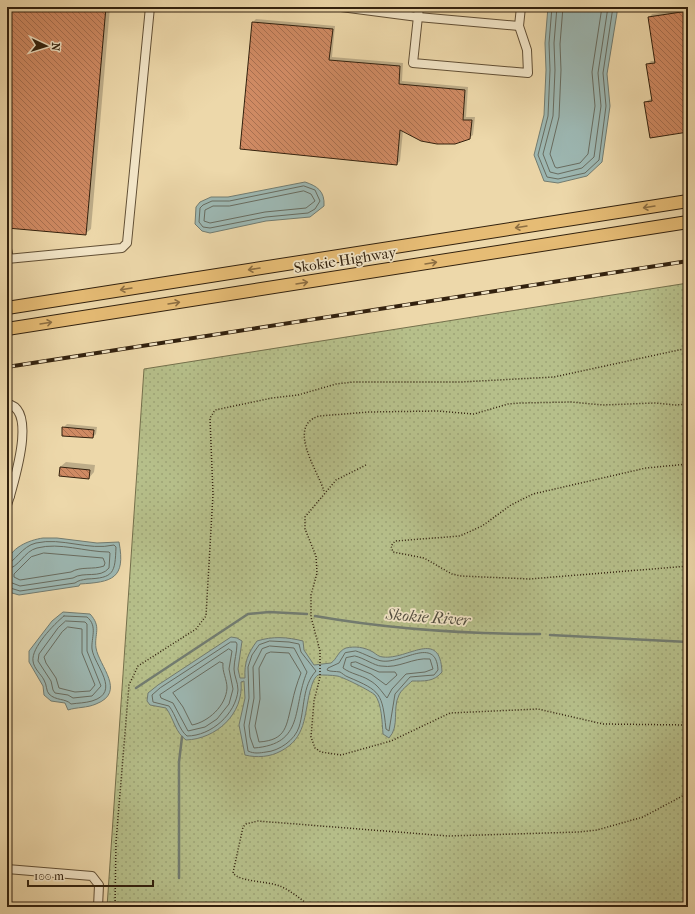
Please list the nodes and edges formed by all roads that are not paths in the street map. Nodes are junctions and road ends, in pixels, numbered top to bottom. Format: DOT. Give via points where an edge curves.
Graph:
graph roads {
  1 [pos="150,7"];
  2 [pos="341,7"];
  3 [pos="419,7"];
  4 [pos="521,7"];
  5 [pos="418,17"];
  6 [pos="519,26"];
  7 [pos="688,201"];
  8 [pos="688,222"];
  9 [pos="7,249"];
  10 [pos="8,259"];
  11 [pos="7,308"];
  12 [pos="7,329"];
  13 [pos="7,404"];
  14 [pos="8,496"];
  15 [pos="7,505"];
  16 [pos="7,868"];
  17 [pos="98,907"];
  1 -- 10 [label="street" via="127,243 122,248"];
  2 -- 5 [label="street"];
  3 -- 5 [label="street"];
  4 -- 6 [label="street"];
  5 -- 6 [label="street"];
  5 -- 6 [label="street" via="413,63 528,73 527,50"];
  7 -- 11 [label="highway, Skokie Highway, one-way"];
  12 -- 8 [label="highway, Skokie Highway, one-way"];
  9 -- 10 [label="street"];
  13 -- 14 [label="street" via="14,405 22,415 20,454"];
  14 -- 15 [label="street"];
  16 -- 17 [label="street" via="92,876 99,885"];
}
